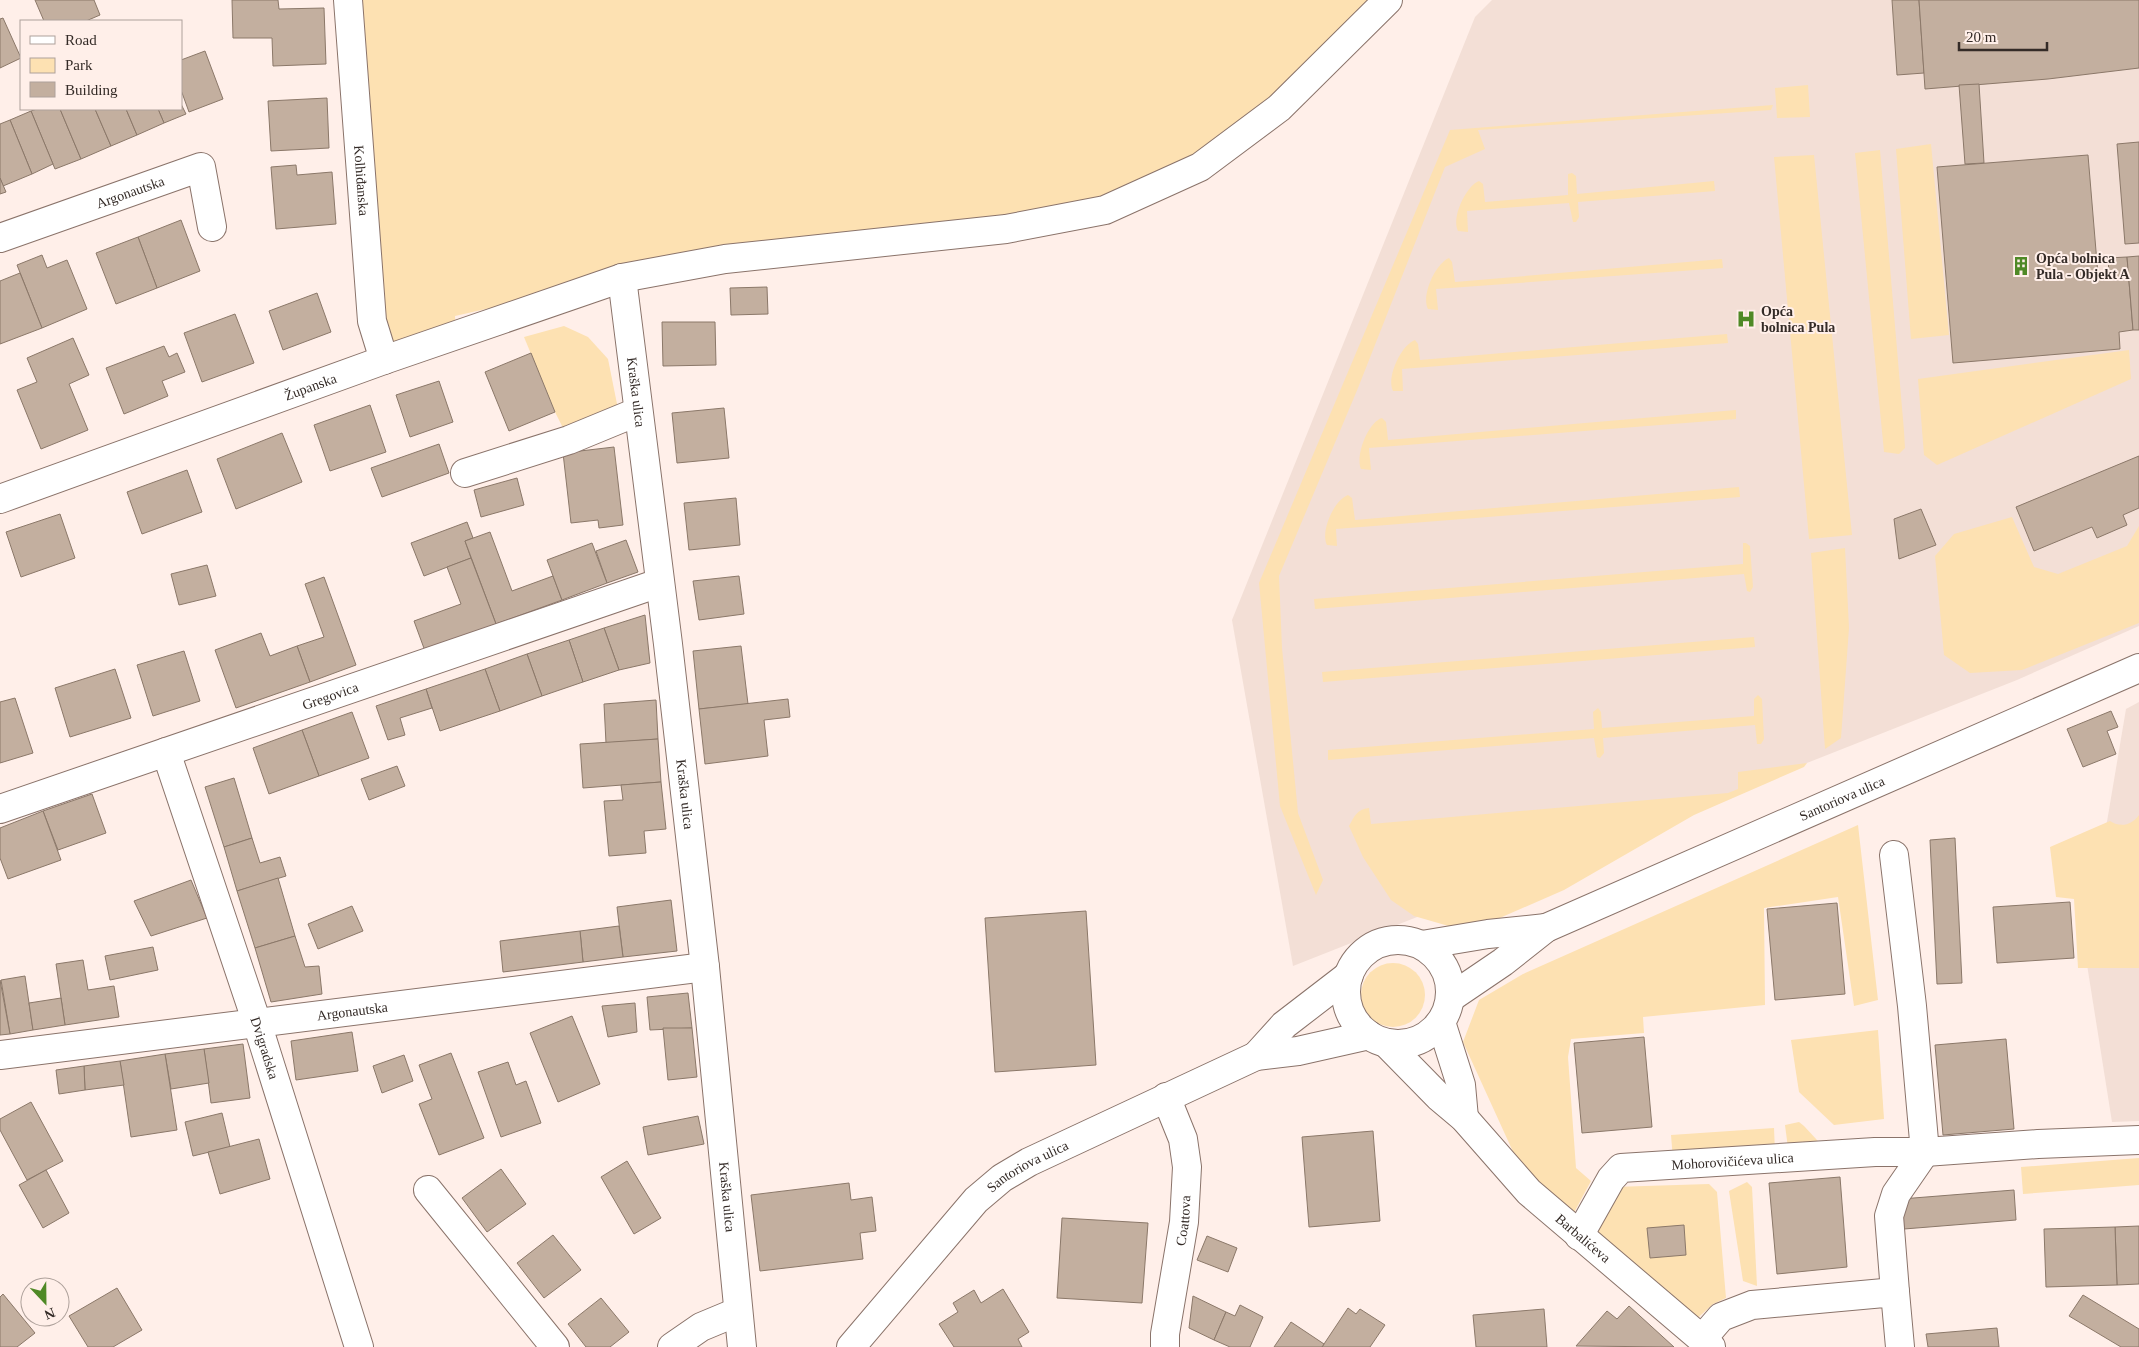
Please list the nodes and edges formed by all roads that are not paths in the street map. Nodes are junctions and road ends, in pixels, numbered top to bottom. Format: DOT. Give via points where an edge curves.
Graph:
graph roads {
  1 [pos="348,0"];
  2 [pos="1388,0"];
  3 [pos="212,227"];
  4 [pos="0,238"];
  5 [pos="622,278"];
  6 [pos="384,360"];
  7 [pos="638,412"];
  8 [pos="465,473"];
  9 [pos="0,499"];
  10 [pos="659,583"];
  11 [pos="2139,668"];
  12 [pos="166,752"];
  13 [pos="0,809"];
  14 [pos="1894,855"];
  15 [pos="1546,928"];
  16 [pos="1422,945"];
  17 [pos="705,968"];
  18 [pos="1349,974"];
  19 [pos="1446,1010"];
  20 [pos="257,1023"];
  21 [pos="1377,1039"];
  22 [pos="0,1055"];
  23 [pos="1256,1056"];
  24 [pos="1166,1097"];
  25 [pos="1464,1118"];
  26 [pos="2139,1140"];
  27 [pos="1925,1152"];
  28 [pos="428,1190"];
  29 [pos="1578,1236"];
  30 [pos="1895,1292"];
  31 [pos="737,1312"];
  32 [pos="1707,1343"];
  33 [pos="359,1347"];
  34 [pos="555,1347"];
  35 [pos="672,1347"];
  36 [pos="742,1347"];
  37 [pos="851,1347"];
  38 [pos="1165,1347"];
  39 [pos="1900,1347"];
  1 -- 6 [label="street, Kolhiđanska" via="372,321"];
  2 -- 5 [label="street, Županska" via="1279,108 1200,166 1105,210 1006,229 725,260"];
  3 -- 4 [label="street, Argonautska" via="201,167"];
  5 -- 6 [label="street, Županska"];
  5 -- 7 [label="street, Kraška ulica"];
  6 -- 9 [label="street, Županska"];
  7 -- 8 [label="street" via="569,440"];
  7 -- 10 [label="street, Kraška ulica"];
  10 -- 12 [label="street, Gregovica"];
  10 -- 17 [label="street, Kraška ulica"];
  11 -- 15 [label="street, Santoriova ulica"];
  12 -- 13 [label="street, Gregovica"];
  12 -- 20 [label="street, Dvigradska"];
  14 -- 27 [label="street"];
  15 -- 16 [label="street, Santoriova ulica"];
  15 -- 19 [label="street, Santoriova ulica"];
  16 -- 18 [label="street" via="1397,940 1380,943 1365,951"];
  16 -- 19 [label="street" via="1435,955 1450,982"];
  17 -- 20 [label="street, Argonautska"];
  17 -- 31 [label="street, Kraška ulica"];
  18 -- 21 [label="street" via="1348,1008 1356,1023"];
  18 -- 23 [label="street, Santoriova ulica" via="1284,1024"];
  19 -- 21 [label="street" via="1431,1033 1417,1040 1402,1044"];
  19 -- 25 [label="street"];
  20 -- 22 [label="street, Argonautska"];
  20 -- 33 [label="street, Dvigradska"];
  21 -- 23 [label="street, Santoriova ulica"];
  21 -- 25 [label="street, Barbalićeva"];
  23 -- 24 [label="street, Santoriova ulica"];
  24 -- 37 [label="street, Santoriova ulica" via="1002,1178 976,1200"];
  24 -- 38 [label="street, Coattova" via="1183,1139 1187,1167 1184,1222"];
  25 -- 29 [label="street, Barbalićeva" via="1529,1192"];
  26 -- 27 [label="street, Mohorovičićeva ulica"];
  27 -- 29 [label="street, Mohorovičićeva ulica" via="1875,1152 1621,1168 1610,1179"];
  27 -- 30 [label="street" via="1896,1194 1889,1216"];
  28 -- 34 [label="street"];
  29 -- 32 [label="street, Barbalićeva"];
  30 -- 32 [label="street" via="1752,1305 1721,1318"];
  30 -- 39 [label="street"];
  31 -- 35 [label="street" via="701,1327"];
  31 -- 36 [label="street, Kraška ulica"];
}
